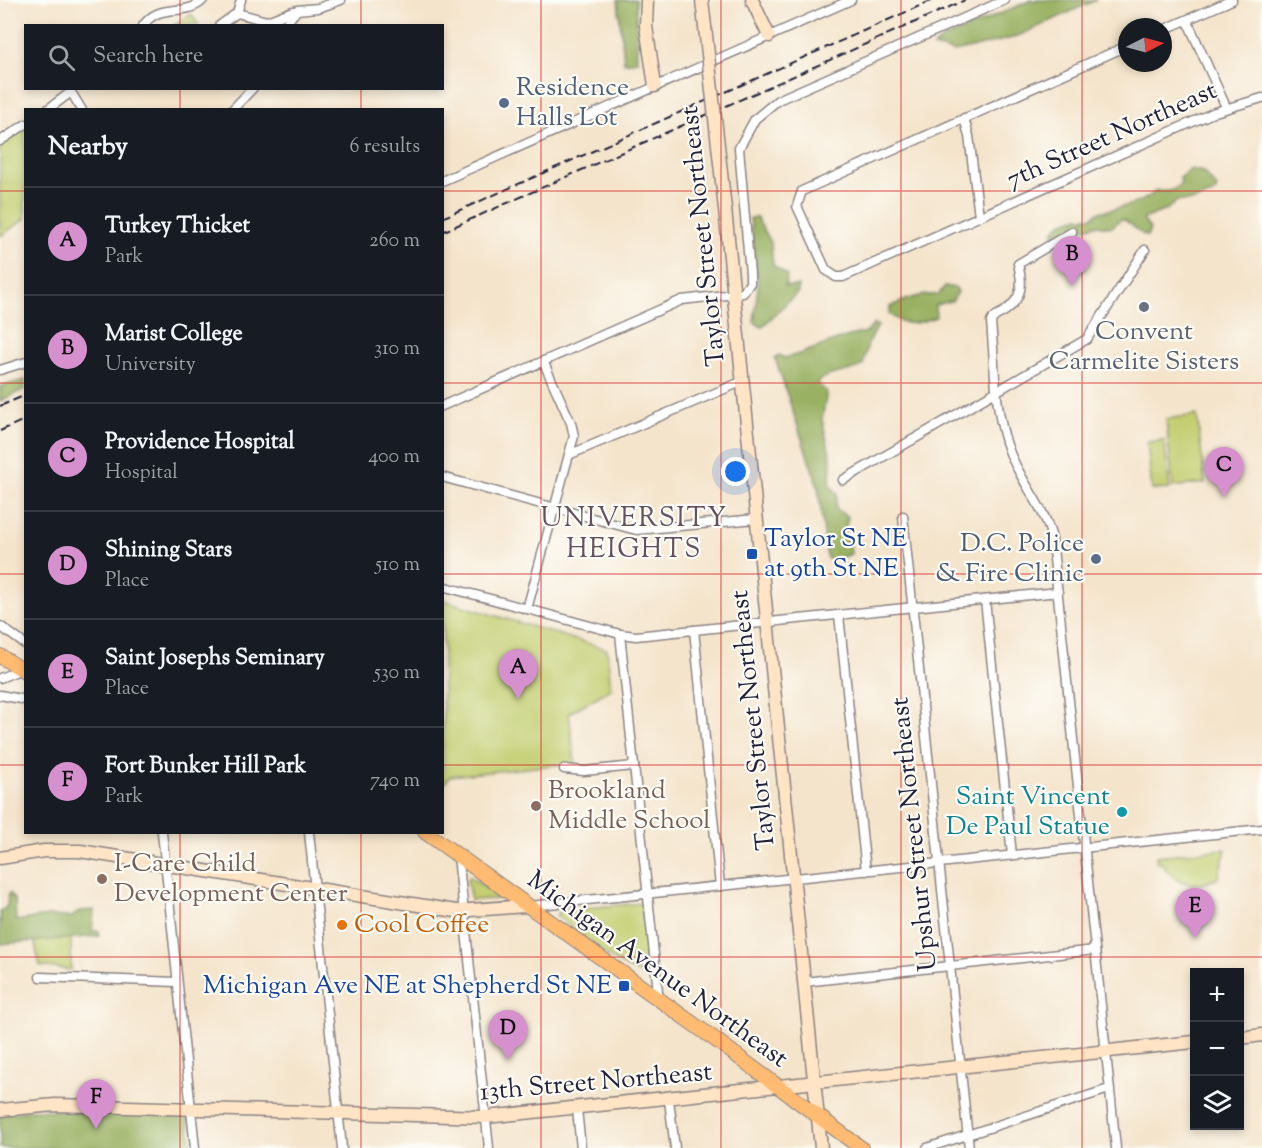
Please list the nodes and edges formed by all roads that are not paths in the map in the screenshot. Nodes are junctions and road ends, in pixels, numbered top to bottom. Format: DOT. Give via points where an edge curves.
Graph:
graph roads {
  1 [pos="203,0"];
  2 [pos="241,0"];
  3 [pos="341,0"];
  4 [pos="647,0"];
  5 [pos="702,0"];
  6 [pos="752,0"];
  7 [pos="851,0"];
  8 [pos="1005,0"];
  9 [pos="1232,0"];
  10 [pos="297,10"];
  11 [pos="237,14"];
  12 [pos="1187,20"];
  13 [pos="145,24"];
  14 [pos="222,24"];
  15 [pos="286,24"];
  16 [pos="1172,26"];
  17 [pos="769,36"];
  18 [pos="1118,50"];
  19 [pos="656,86"];
  20 [pos="251,90"];
  21 [pos="1262,98"];
  22 [pos="1226,107"];
  23 [pos="50,108"];
  24 [pos="81,108"];
  25 [pos="234,108"];
  26 [pos="964,118"];
  27 [pos="24,125"];
  28 [pos="0,141"];
  29 [pos="444,180"];
  30 [pos="979,216"];
  31 [pos="1072,232"];
  32 [pos="1145,250"];
  33 [pos="732,294"];
  34 [pos="543,361"];
  35 [pos="24,363"];
  36 [pos="0,369"];
  37 [pos="741,382"];
  38 [pos="997,391"];
  39 [pos="444,405"];
  40 [pos="571,454"];
  41 [pos="444,478"];
  42 [pos="843,480"];
  43 [pos="555,508"];
  44 [pos="903,516"];
  45 [pos="756,519"];
  46 [pos="444,587"];
  47 [pos="1058,592"];
  48 [pos="985,600"];
  49 [pos="912,608"];
  50 [pos="527,609"];
  51 [pos="839,615"];
  52 [pos="766,623"];
  53 [pos="0,626"];
  54 [pos="694,630"];
  55 [pos="620,634"];
  56 [pos="24,644"];
  57 [pos="0,656"];
  58 [pos="24,669"];
  59 [pos="0,678"];
  60 [pos="0,695"];
  61 [pos="24,700"];
  62 [pos="634,766"];
  63 [pos="564,769"];
  64 [pos="1262,829"];
  65 [pos="162,834"];
  66 [pos="309,834"];
  67 [pos="427,834"];
  68 [pos="1084,848"];
  69 [pos="1012,855"];
  70 [pos="458,856"];
  71 [pos="0,858"];
  72 [pos="939,863"];
  73 [pos="165,864"];
  74 [pos="866,871"];
  75 [pos="793,878"];
  76 [pos="720,886"];
  77 [pos="315,888"];
  78 [pos="647,894"];
  79 [pos="526,906"];
  80 [pos="464,911"];
  81 [pos="1095,950"];
  82 [pos="950,966"];
  83 [pos="40,977"];
  84 [pos="177,982"];
  85 [pos="804,982"];
  86 [pos="659,1001"];
  87 [pos="1262,1035"];
  88 [pos="1244,1037"];
  89 [pos="1190,1042"];
  90 [pos="1106,1052"];
  91 [pos="961,1068"];
  92 [pos="814,1083"];
  93 [pos="780,1087"];
  94 [pos="1110,1089"];
  95 [pos="669,1100"];
  96 [pos="191,1109"];
  97 [pos="578,1109"];
  98 [pos="0,1110"];
  99 [pos="338,1113"];
  100 [pos="818,1116"];
  101 [pos="486,1117"];
  102 [pos="967,1134"];
  103 [pos="195,1148"];
  104 [pos="342,1148"];
  105 [pos="489,1148"];
  106 [pos="581,1148"];
  107 [pos="675,1148"];
  108 [pos="821,1148"];
  109 [pos="861,1148"];
  110 [pos="927,1148"];
  111 [pos="969,1148"];
  112 [pos="1116,1148"];
  1 -- 13 [label="street" via="188,8 164,5"];
  2 -- 11 [label="street"];
  3 -- 10 [label="street"];
  4 -- 19 [label="main road" via="646,26"];
  5 -- 33 [label="main road, Taylor Street Northeast, bridge"];
  6 -- 17 [label="main road"];
  7 -- 17 [label="street"];
  8 -- 33 [label="street" via="778,100 759,115 746,132 738,157 750,283 742,293"];
  9 -- 12 [label="street"];
  10 -- 11 [label="street" via="267,21"];
  10 -- 15 [label="street"];
  11 -- 14 [label="street"];
  12 -- 16 [label="street"];
  12 -- 22 [label="street"];
  17 -- 19 [label="street"];
  18 -- 26 [label="street"];
  19 -- 29 [label="street"];
  20 -- 25 [label="street"];
  21 -- 22 [label="street, 7th Street Northeast"];
  22 -- 30 [label="street, 7th Street Northeast"];
  23 -- 24 [label="street" via="71,92"];
  26 -- 30 [label="street"];
  26 -- 30 [label="street, 7th Street Northeast" via="802,191 797,206 826,270 836,278"];
  27 -- 28 [label="street"];
  31 -- 38 [label="street" via="1018,264 1022,280 1019,295 992,319"];
  32 -- 38 [label="street" via="1087,339"];
  33 -- 34 [label="street" via="682,300"];
  33 -- 37 [label="main road, Taylor Street Northeast"];
  34 -- 39 [label="street"];
  34 -- 40 [label="street" via="572,426"];
  35 -- 36 [label="street"];
  37 -- 40 [label="street"];
  37 -- 45 [label="main road, Taylor Street Northeast"];
  38 -- 42 [label="street"];
  38 -- 47 [label="street" via="1010,454 1050,532"];
  40 -- 43 [label="street"];
  41 -- 43 [label="street"];
  43 -- 45 [label="street" via="644,531"];
  43 -- 50 [label="street"];
  44 -- 49 [label="street, Upshur Street Northeast"];
  45 -- 52 [label="main road, Taylor Street Northeast"];
  46 -- 50 [label="street"];
  47 -- 48 [label="street"];
  47 -- 68 [label="street"];
  48 -- 49 [label="street"];
  48 -- 69 [label="street"];
  49 -- 51 [label="street"];
  49 -- 72 [label="street, Upshur Street Northeast"];
  50 -- 55 [label="street"];
  51 -- 52 [label="street"];
  51 -- 74 [label="street"];
  52 -- 54 [label="street"];
  52 -- 75 [label="main road, Taylor Street Northeast"];
  53 -- 56 [label="street"];
  54 -- 55 [label="street" via="640,636"];
  54 -- 76 [label="street"];
  55 -- 62 [label="street"];
  57 -- 58 [label="main road"];
  58 -- 59 [label="street"];
  60 -- 61 [label="street"];
  62 -- 63 [label="street"];
  62 -- 78 [label="street"];
  64 -- 68 [label="street"];
  65 -- 73 [label="street"];
  66 -- 77 [label="street"];
  67 -- 70 [label="main road, Michigan Avenue Northeast"];
  68 -- 69 [label="street"];
  68 -- 81 [label="street"];
  69 -- 72 [label="street"];
  70 -- 79 [label="main road, Michigan Avenue Northeast"];
  70 -- 80 [label="street"];
  71 -- 73 [label="main road" via="68,850"];
  72 -- 74 [label="street"];
  72 -- 82 [label="street, Upshur Street Northeast"];
  73 -- 77 [label="main road"];
  73 -- 84 [label="street"];
  74 -- 75 [label="street"];
  75 -- 76 [label="street"];
  75 -- 85 [label="main road, Taylor Street Northeast"];
  76 -- 78 [label="street"];
  77 -- 80 [label="main road"];
  77 -- 99 [label="street"];
  78 -- 79 [label="street"];
  78 -- 86 [label="street"];
  79 -- 80 [label="main road"];
  79 -- 86 [label="main road, Michigan Avenue Northeast"];
  80 -- 101 [label="street"];
  81 -- 82 [label="street"];
  81 -- 90 [label="street"];
  82 -- 85 [label="street"];
  82 -- 91 [label="street, Upshur Street Northeast"];
  83 -- 84 [label="street"];
  84 -- 96 [label="street"];
  85 -- 92 [label="main road, Taylor Street Northeast"];
  86 -- 93 [label="main road, Michigan Avenue Northeast"];
  87 -- 88 [label="main road"];
  89 -- 90 [label="main road, 13th Street Northeast"];
  90 -- 91 [label="main road, 13th Street Northeast"];
  90 -- 94 [label="street"];
  91 -- 92 [label="main road, 13th Street Northeast"];
  91 -- 102 [label="street, Upshur Street Northeast"];
  92 -- 93 [label="main road, 13th Street Northeast"];
  92 -- 100 [label="main road, Taylor Street Northeast"];
  93 -- 95 [label="main road, 13th Street Northeast"];
  93 -- 100 [label="main road, Michigan Avenue Northeast"];
  94 -- 102 [label="street"];
  94 -- 112 [label="street"];
  95 -- 97 [label="main road, 13th Street Northeast"];
  95 -- 107 [label="street"];
  96 -- 98 [label="main road, 13th Street Northeast" via="55,1105"];
  96 -- 99 [label="main road, 13th Street Northeast"];
  96 -- 103 [label="street"];
  97 -- 101 [label="main road, 13th Street Northeast"];
  97 -- 106 [label="street"];
  99 -- 101 [label="main road, 13th Street Northeast"];
  99 -- 104 [label="street"];
  100 -- 108 [label="main road, Taylor Street Northeast"];
  100 -- 109 [label="main road, Michigan Avenue Northeast"];
  101 -- 105 [label="street"];
  102 -- 110 [label="street"];
  102 -- 111 [label="street, Upshur Street Northeast"];
}
